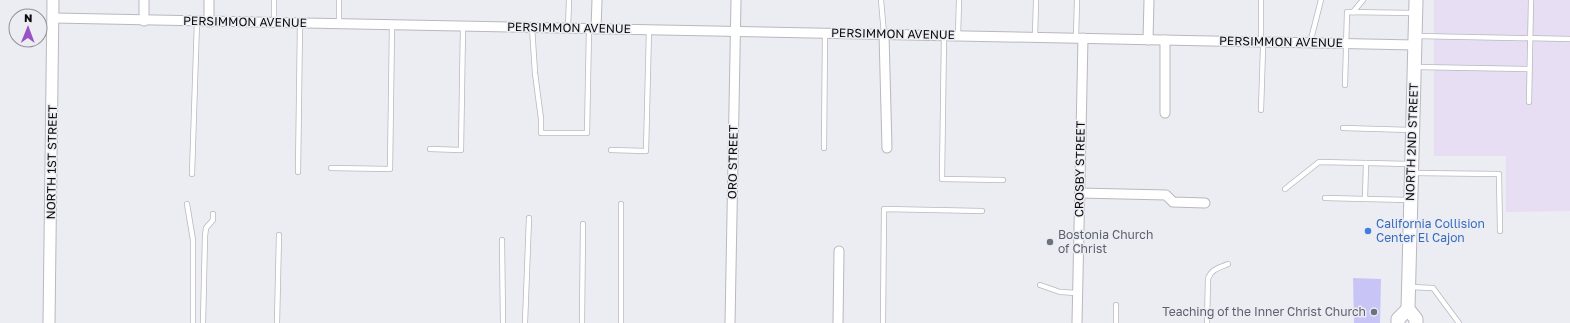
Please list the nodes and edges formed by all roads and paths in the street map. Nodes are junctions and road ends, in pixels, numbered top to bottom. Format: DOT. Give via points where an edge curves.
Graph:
graph roads {
  1 [pos="54,0"];
  2 [pos="144,0"];
  3 [pos="209,0"];
  4 [pos="274,0"];
  5 [pos="339,0"];
  6 [pos="569,0"];
  7 [pos="597,0"];
  8 [pos="736,0"];
  9 [pos="881,0"];
  10 [pos="959,0"];
  11 [pos="1036,0"];
  12 [pos="1077,0"];
  13 [pos="1149,0"];
  14 [pos="1261,0"];
  15 [pos="1321,0"];
  16 [pos="1363,0"];
  17 [pos="1531,0"];
  18 [pos="1416,6"];
  19 [pos="1353,12"];
  20 [pos="54,18"];
  21 [pos="144,20"];
  22 [pos="197,22"];
  23 [pos="209,22"];
  24 [pos="274,23"];
  25 [pos="300,23"];
  26 [pos="338,24"];
  27 [pos="392,25"];
  28 [pos="463,26"];
  29 [pos="532,27"];
  30 [pos="568,28"];
  31 [pos="593,29"];
  32 [pos="649,30"];
  33 [pos="735,32"];
  34 [pos="825,33"];
  35 [pos="884,34"];
  36 [pos="944,35"];
  37 [pos="958,36"];
  38 [pos="1035,37"];
  39 [pos="1080,38"];
  40 [pos="1530,38"];
  41 [pos="1570,39"];
  42 [pos="1148,40"];
  43 [pos="1165,40"];
  44 [pos="1261,41"];
  45 [pos="1415,41"];
  46 [pos="1310,43"];
  47 [pos="1346,44"];
  48 [pos="1414,67"];
  49 [pos="1530,69"];
  50 [pos="1345,85"];
  51 [pos="1529,102"];
  52 [pos="1261,110"];
  53 [pos="1165,113"];
  54 [pos="1343,128"];
  55 [pos="1413,130"];
  56 [pos="824,148"];
  57 [pos="887,148"];
  58 [pos="430,149"];
  59 [pos="611,150"];
  60 [pos="1366,163"];
  61 [pos="331,168"];
  62 [pos="1412,168"];
  63 [pos="298,172"];
  64 [pos="192,174"];
  65 [pos="1003,180"];
  66 [pos="1285,189"];
  67 [pos="1080,193"];
  68 [pos="1326,198"];
  69 [pos="1365,199"];
  70 [pos="1411,200"];
  71 [pos="1204,203"];
  72 [pos="187,204"];
  73 [pos="621,204"];
  74 [pos="982,211"];
  75 [pos="212,214"];
  76 [pos="529,218"];
  77 [pos="583,224"];
  78 [pos="1500,230"];
  79 [pos="279,235"];
  80 [pos="502,240"];
  81 [pos="839,251"];
  82 [pos="1228,264"];
  83 [pos="1040,285"];
  84 [pos="1408,287"];
  85 [pos="1078,293"];
  86 [pos="1116,305"];
  87 [pos="1408,309"];
  88 [pos="49,323"];
  89 [pos="193,323"];
  90 [pos="203,323"];
  91 [pos="277,323"];
  92 [pos="503,323"];
  93 [pos="526,323"];
  94 [pos="582,323"];
  95 [pos="621,323"];
  96 [pos="730,323"];
  97 [pos="838,323"];
  98 [pos="883,323"];
  99 [pos="1077,323"];
  100 [pos="1116,323"];
  101 [pos="1207,323"];
  102 [pos="1398,323"];
  103 [pos="1416,323"];
  104 [pos="1459,323"];
  1 -- 20 [label="street, NORTH 1ST STREET"];
  2 -- 21 [label="street"];
  3 -- 23 [label="street"];
  4 -- 24 [label="lane"];
  5 -- 26 [label="lane"];
  6 -- 30 [label="lane"];
  7 -- 31 [label="street"];
  8 -- 33 [label="street, ORO STREET"];
  9 -- 35 [label="lane"];
  10 -- 37 [label="lane"];
  11 -- 38 [label="lane"];
  12 -- 39 [label="lane"];
  13 -- 42 [label="street"];
  14 -- 44 [label="lane"];
  15 -- 46 [label="lane"];
  16 -- 19 [label="lane"];
  17 -- 40 [label="lane"];
  18 -- 19 [label="lane"];
  18 -- 45 [label="main road, NORTH 2ND STREET"];
  19 -- 47 [label="lane" via="1347,12"];
  20 -- 21 [label="street, PERSIMMON AVENUE"];
  20 -- 88 [label="street, NORTH 1ST STREET"];
  21 -- 22 [label="street, PERSIMMON AVENUE"];
  22 -- 23 [label="street, PERSIMMON AVENUE"];
  22 -- 64 [label="lane"];
  23 -- 24 [label="street, PERSIMMON AVENUE"];
  24 -- 25 [label="street, PERSIMMON AVENUE"];
  25 -- 26 [label="street, PERSIMMON AVENUE"];
  25 -- 63 [label="lane"];
  26 -- 27 [label="street, PERSIMMON AVENUE"];
  27 -- 28 [label="street, PERSIMMON AVENUE"];
  27 -- 61 [label="lane" via="390,169"];
  28 -- 29 [label="street, PERSIMMON AVENUE"];
  28 -- 58 [label="lane" via="461,150"];
  29 -- 30 [label="street, PERSIMMON AVENUE"];
  29 -- 31 [label="lane" via="541,119 540,133 587,133"];
  30 -- 31 [label="street, PERSIMMON AVENUE"];
  31 -- 32 [label="street, PERSIMMON AVENUE"];
  32 -- 33 [label="street, PERSIMMON AVENUE"];
  32 -- 59 [label="lane" via="646,151"];
  33 -- 34 [label="street, PERSIMMON AVENUE"];
  33 -- 96 [label="street, ORO STREET"];
  34 -- 35 [label="street, PERSIMMON AVENUE"];
  34 -- 56 [label="lane"];
  35 -- 36 [label="street, PERSIMMON AVENUE"];
  35 -- 57 [label="street"];
  36 -- 37 [label="street, PERSIMMON AVENUE"];
  36 -- 65 [label="lane" via="942,179"];
  37 -- 38 [label="street, PERSIMMON AVENUE"];
  38 -- 39 [label="street, PERSIMMON AVENUE"];
  39 -- 42 [label="street, PERSIMMON AVENUE"];
  39 -- 67 [label="street, CROSBY STREET"];
  40 -- 41 [label="lane"];
  40 -- 45 [label="lane"];
  40 -- 49 [label="lane"];
  42 -- 43 [label="street, PERSIMMON AVENUE"];
  43 -- 44 [label="street, PERSIMMON AVENUE"];
  43 -- 53 [label="street"];
  44 -- 46 [label="street, PERSIMMON AVENUE"];
  44 -- 52 [label="lane"];
  45 -- 47 [label="street, PERSIMMON AVENUE"];
  45 -- 48 [label="main road, NORTH 2ND STREET"];
  46 -- 47 [label="street, PERSIMMON AVENUE"];
  47 -- 50 [label="lane"];
  48 -- 49 [label="lane"];
  48 -- 55 [label="main road, NORTH 2ND STREET"];
  49 -- 51 [label="lane"];
  54 -- 55 [label="lane"];
  55 -- 62 [label="main road, NORTH 2ND STREET"];
  60 -- 62 [label="lane"];
  60 -- 66 [label="lane" via="1319,162"];
  60 -- 69 [label="lane"];
  62 -- 70 [label="main road, NORTH 2ND STREET"];
  62 -- 78 [label="lane" via="1499,174"];
  67 -- 71 [label="street" via="1166,196 1173,202"];
  67 -- 85 [label="street, CROSBY STREET"];
  68 -- 69 [label="lane"];
  69 -- 70 [label="lane"];
  70 -- 84 [label="main road, NORTH 2ND STREET"];
  72 -- 89 [label="lane" via="193,240"];
  73 -- 95 [label="lane"];
  74 -- 98 [label="lane" via="884,208"];
  75 -- 90 [label="lane" via="213,220 206,228 205,236"];
  76 -- 93 [label="lane"];
  77 -- 94 [label="lane"];
  79 -- 91 [label="lane"];
  80 -- 92 [label="lane"];
  81 -- 97 [label="street"];
  82 -- 101 [label="lane" via="1210,273"];
  83 -- 85 [label="lane" via="1060,292"];
  84 -- 87 [label="main road, NORTH 2ND STREET"];
  84 -- 104 [label="lane" via="1433,288"];
  85 -- 99 [label="street, CROSBY STREET"];
  86 -- 100 [label="lane"];
  87 -- 102 [label="main road" via="1398,318"];
  87 -- 103 [label="main road, NORTH 2ND STREET"];
}
